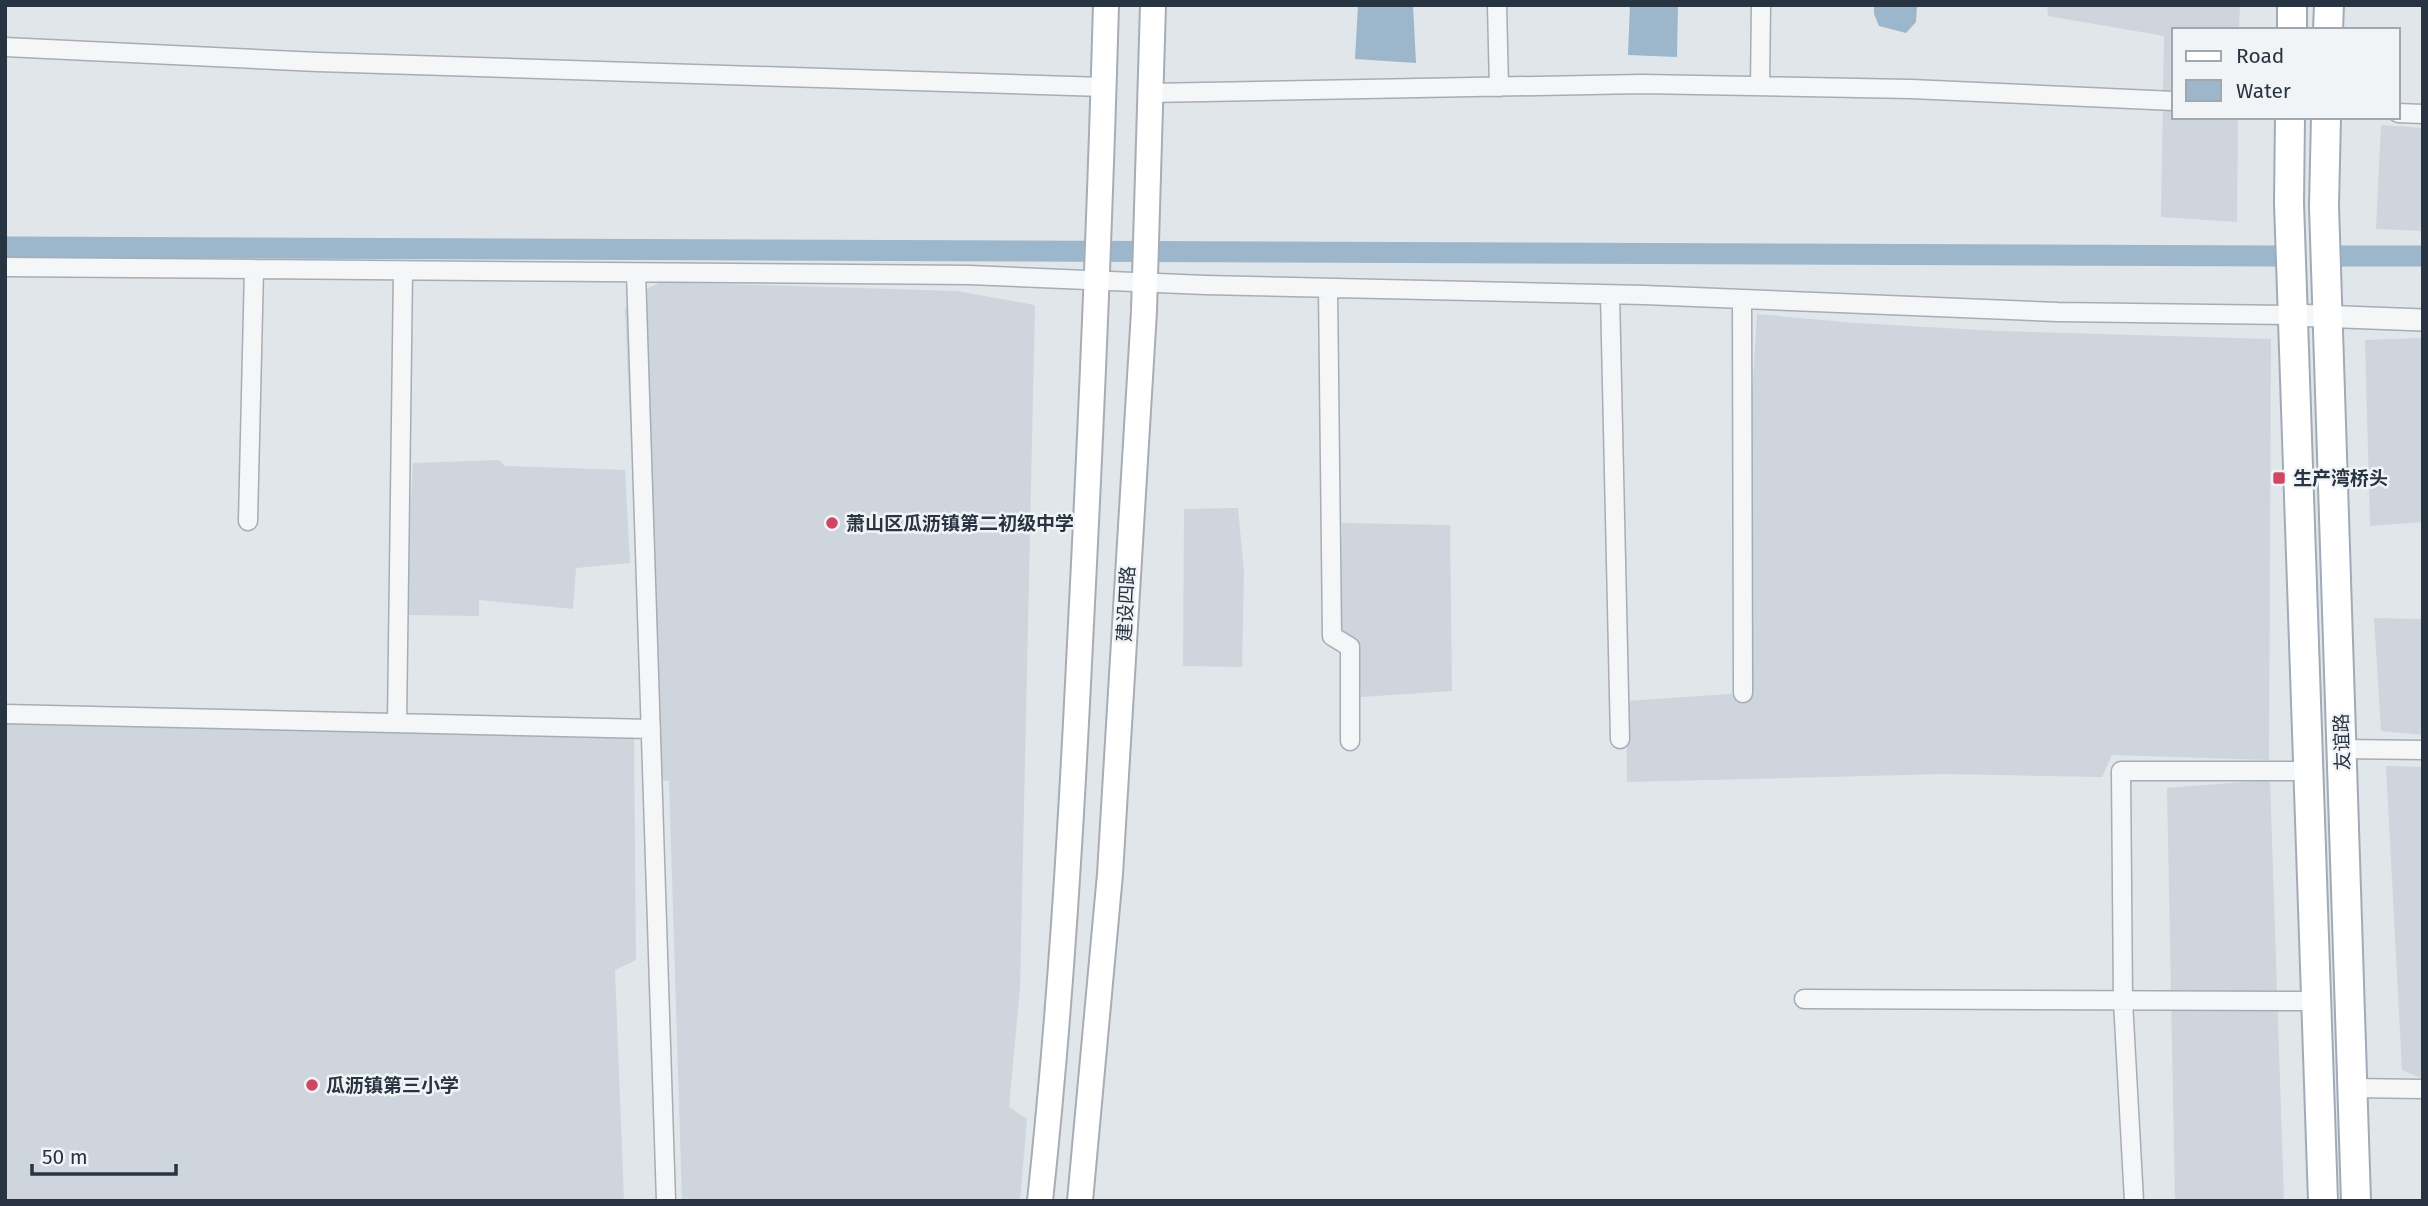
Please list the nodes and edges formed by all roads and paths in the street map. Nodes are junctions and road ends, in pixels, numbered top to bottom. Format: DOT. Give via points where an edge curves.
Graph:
graph roads {
  1 [pos="1106,5"];
  2 [pos="1153,5"];
  3 [pos="1497,5"];
  4 [pos="1761,5"];
  5 [pos="2292,5"];
  6 [pos="2329,5"];
  7 [pos="2292,28"];
  8 [pos="2328,28"];
  9 [pos="5,47"];
  10 [pos="1760,86"];
  11 [pos="1104,87"];
  12 [pos="1499,87"];
  13 [pos="1150,93"];
  14 [pos="2172,102"];
  15 [pos="2400,113"];
  16 [pos="2423,114"];
  17 [pos="2290,119"];
  18 [pos="2326,119"];
  19 [pos="5,267"];
  20 [pos="254,269"];
  21 [pos="403,271"];
  22 [pos="636,272"];
  23 [pos="1328,288"];
  24 [pos="1610,295"];
  25 [pos="1742,299"];
  26 [pos="2292,302"];
  27 [pos="2328,317"];
  28 [pos="2423,320"];
  29 [pos="247,522"];
  30 [pos="1743,693"];
  31 [pos="5,714"];
  32 [pos="397,723"];
  33 [pos="651,729"];
  34 [pos="1620,739"];
  35 [pos="1350,741"];
  36 [pos="2342,749"];
  37 [pos="2423,750"];
  38 [pos="2308,771"];
  39 [pos="1804,999"];
  40 [pos="2123,1000"];
  41 [pos="2316,1001"];
  42 [pos="2353,1088"];
  43 [pos="2423,1089"];
  44 [pos="666,1201"];
  45 [pos="1040,1201"];
  46 [pos="1080,1201"];
  47 [pos="2134,1201"];
  48 [pos="2323,1201"];
  49 [pos="2356,1201"];
  1 -- 11 [label="main road"];
  2 -- 13 [label="main road, 建设四路"];
  3 -- 12 [label="street"];
  4 -- 10 [label="street"];
  5 -- 7 [label="main road"];
  6 -- 8 [label="main road"];
  9 -- 11 [label="street" via="318,62"];
  10 -- 12 [label="street"];
  10 -- 14 [label="street"];
  11 -- 45 [label="main road" via="1069,865"];
  12 -- 13 [label="street"];
  13 -- 46 [label="main road, 建设四路" via="1145,264 1110,874"];
  15 -- 16 [label="street"];
  17 -- 26 [label="main road, 友谊路"];
  18 -- 27 [label="main road, 友谊路"];
  19 -- 20 [label="street"];
  20 -- 21 [label="street"];
  20 -- 29 [label="street"];
  21 -- 22 [label="street"];
  21 -- 32 [label="street"];
  22 -- 23 [label="street" via="969,275"];
  22 -- 33 [label="street"];
  23 -- 24 [label="street"];
  23 -- 35 [label="street" via="1332,636 1350,647"];
  24 -- 25 [label="street"];
  24 -- 34 [label="street"];
  25 -- 26 [label="street" via="2058,312"];
  25 -- 30 [label="street"];
  26 -- 27 [label="street"];
  26 -- 38 [label="main road, 友谊路"];
  27 -- 28 [label="street"];
  27 -- 36 [label="main road, 友谊路"];
  31 -- 32 [label="street"];
  32 -- 33 [label="street"];
  33 -- 44 [label="street"];
  36 -- 37 [label="street"];
  36 -- 42 [label="main road, 友谊路"];
  38 -- 40 [label="street" via="2121,771"];
  38 -- 41 [label="main road, 友谊路"];
  39 -- 40 [label="street"];
  40 -- 41 [label="street"];
  40 -- 47 [label="street"];
  41 -- 48 [label="main road, 友谊路"];
  42 -- 43 [label="street"];
  42 -- 49 [label="main road, 友谊路"];
}
